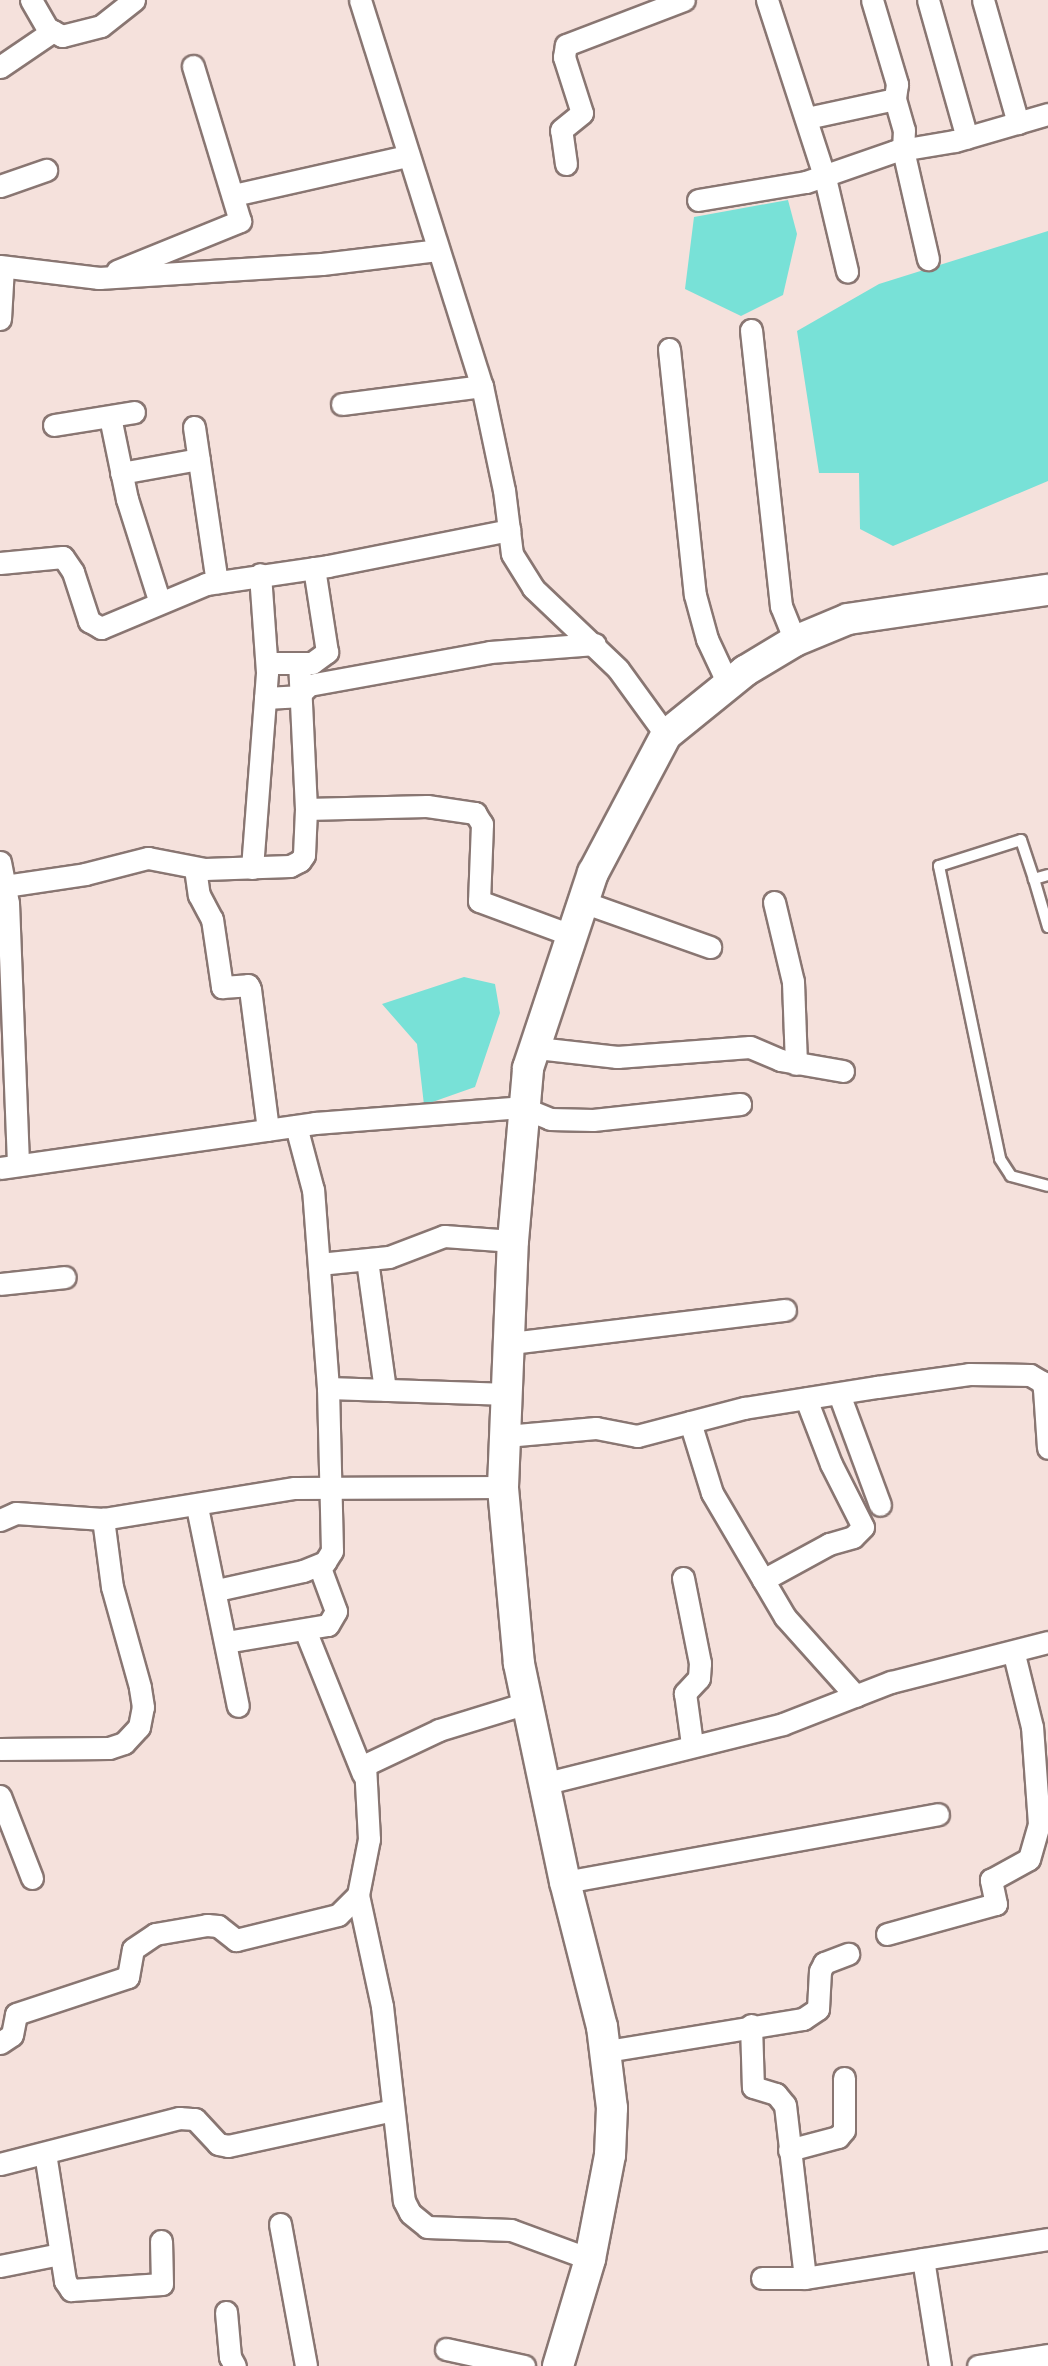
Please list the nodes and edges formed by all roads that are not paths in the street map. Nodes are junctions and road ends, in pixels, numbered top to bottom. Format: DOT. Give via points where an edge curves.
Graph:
graph roads {
  1 [pos="31,0"];
  2 [pos="134,0"];
  3 [pos="360,0"];
  4 [pos="684,0"];
  5 [pos="767,0"];
  6 [pos="872,0"];
  7 [pos="928,0"];
  8 [pos="983,0"];
  9 [pos="53,31"];
  10 [pos="193,66"];
  11 [pos="0,67"];
  12 [pos="895,100"];
  13 [pos="1048,114"];
  14 [pos="807,118"];
  15 [pos="1018,123"];
  16 [pos="967,138"];
  17 [pos="903,149"];
  18 [pos="408,156"];
  19 [pos="566,164"];
  20 [pos="46,170"];
  21 [pos="825,177"];
  22 [pos="0,186"];
  23 [pos="234,195"];
  24 [pos="698,200"];
  25 [pos="437,250"];
  26 [pos="928,260"];
  27 [pos="1,267"];
  28 [pos="847,271"];
  29 [pos="99,278"];
  30 [pos="0,319"];
  31 [pos="751,330"];
  32 [pos="669,349"];
  33 [pos="482,386"];
  34 [pos="342,404"];
  35 [pos="134,412"];
  36 [pos="110,417"];
  37 [pos="54,425"];
  38 [pos="194,427"];
  39 [pos="199,459"];
  40 [pos="121,473"];
  41 [pos="509,530"];
  42 [pos="0,563"];
  43 [pos="314,568"];
  44 [pos="260,574"];
  45 [pos="217,582"];
  46 [pos="1048,590"];
  47 [pos="159,600"];
  48 [pos="795,641"];
  49 [pos="595,644"];
  50 [pos="267,663"];
  51 [pos="299,663"];
  52 [pos="729,686"];
  53 [pos="298,695"];
  54 [pos="265,698"];
  55 [pos="666,735"];
  56 [pos="306,809"];
  57 [pos="0,862"];
  58 [pos="195,868"];
  59 [pos="252,868"];
  60 [pos="1048,875"];
  61 [pos="1034,879"];
  62 [pos="5,886"];
  63 [pos="583,902"];
  64 [pos="775,902"];
  65 [pos="1048,927"];
  66 [pos="571,935"];
  67 [pos="710,947"];
  68 [pos="6,965"];
  69 [pos="537,1048"];
  70 [pos="796,1064"];
  71 [pos="843,1071"];
  72 [pos="740,1104"];
  73 [pos="521,1107"];
  74 [pos="296,1126"];
  75 [pos="268,1130"];
  76 [pos="9,1166"];
  77 [pos="1048,1186"];
  78 [pos="513,1241"];
  79 [pos="367,1260"];
  80 [pos="319,1264"];
  81 [pos="65,1278"];
  82 [pos="0,1284"];
  83 [pos="785,1310"];
  84 [pos="511,1343"];
  85 [pos="328,1388"];
  86 [pos="385,1390"];
  87 [pos="509,1394"];
  88 [pos="839,1394"];
  89 [pos="806,1399"];
  90 [pos="690,1422"];
  91 [pos="506,1436"];
  92 [pos="1048,1448"];
  93 [pos="331,1486"];
  94 [pos="503,1487"];
  95 [pos="880,1505"];
  96 [pos="197,1507"];
  97 [pos="103,1519"];
  98 [pos="0,1520"];
  99 [pos="319,1565"];
  100 [pos="683,1578"];
  101 [pos="763,1580"];
  102 [pos="217,1590"];
  103 [pos="305,1630"];
  104 [pos="226,1642"];
  105 [pos="1048,1642"];
  106 [pos="1014,1654"];
  107 [pos="856,1696"];
  108 [pos="527,1703"];
  109 [pos="238,1706"];
  110 [pos="692,1744"];
  111 [pos="0,1749"];
  112 [pos="363,1774"];
  113 [pos="547,1783"];
  114 [pos="0,1796"];
  115 [pos="939,1814"];
  116 [pos="1044,1824"];
  117 [pos="32,1878"];
  118 [pos="565,1882"];
  119 [pos="358,1895"];
  120 [pos="887,1934"];
  121 [pos="848,1954"];
  122 [pos="751,2025"];
  123 [pos="0,2043"];
  124 [pos="607,2051"];
  125 [pos="844,2078"];
  126 [pos="393,2110"];
  127 [pos="789,2150"];
  128 [pos="45,2153"];
  129 [pos="0,2164"];
  130 [pos="280,2224"];
  131 [pos="1048,2239"];
  132 [pos="162,2241"];
  133 [pos="60,2254"];
  134 [pos="590,2259"];
  135 [pos="923,2259"];
  136 [pos="0,2266"];
  137 [pos="762,2278"];
  138 [pos="805,2278"];
  139 [pos="226,2312"];
  140 [pos="446,2349"];
  141 [pos="1048,2355"];
  142 [pos="235,2366"];
  143 [pos="306,2366"];
  144 [pos="524,2366"];
  145 [pos="558,2366"];
  146 [pos="940,2366"];
  147 [pos="978,2366"];
  1 -- 9 [label="street"];
  2 -- 9 [label="street" via="122,13 91,30 62,36"];
  3 -- 18 [label="street"];
  4 -- 19 [label="street" via="566,45 564,57 582,113 561,130"];
  5 -- 14 [label="street"];
  6 -- 12 [label="street" via="897,84"];
  7 -- 16 [label="street"];
  8 -- 15 [label="street"];
  9 -- 11 [label="street"];
  10 -- 23 [label="street"];
  12 -- 14 [label="street"];
  12 -- 17 [label="street" via="904,130"];
  13 -- 15 [label="street"];
  14 -- 21 [label="street"];
  15 -- 16 [label="street"];
  16 -- 17 [label="street"];
  17 -- 21 [label="street"];
  17 -- 26 [label="street"];
  18 -- 23 [label="street"];
  18 -- 25 [label="street"];
  20 -- 22 [label="street"];
  21 -- 24 [label="street"];
  21 -- 28 [label="street"];
  23 -- 29 [label="street" via="240,221"];
  25 -- 29 [label="street" via="321,264"];
  25 -- 33 [label="street"];
  27 -- 29 [label="street"];
  27 -- 30 [label="street"];
  31 -- 48 [label="street" via="781,606"];
  32 -- 52 [label="street" via="695,595 707,639"];
  33 -- 34 [label="street"];
  33 -- 41 [label="street"];
  35 -- 36 [label="street"];
  36 -- 37 [label="street"];
  36 -- 40 [label="street"];
  38 -- 39 [label="street"];
  39 -- 40 [label="street"];
  39 -- 45 [label="street"];
  40 -- 47 [label="street"];
  41 -- 43 [label="street"];
  41 -- 49 [label="street" via="520,572"];
  42 -- 47 [label="street" via="63,557 73,572 83,611 94,626 111,625"];
  43 -- 44 [label="street"];
  43 -- 51 [label="street" via="327,652 320,660"];
  44 -- 45 [label="street"];
  44 -- 50 [label="street"];
  45 -- 47 [label="street"];
  46 -- 48 [label="main road" via="848,619"];
  48 -- 52 [label="main road"];
  49 -- 53 [label="street" via="478,654 309,685"];
  49 -- 55 [label="street"];
  50 -- 51 [label="street"];
  50 -- 54 [label="street"];
  51 -- 53 [label="street"];
  52 -- 55 [label="main road"];
  53 -- 54 [label="street"];
  53 -- 56 [label="street"];
  54 -- 59 [label="street"];
  55 -- 63 [label="main road" via="638,782"];
  56 -- 59 [label="street" via="300,861"];
  56 -- 66 [label="street" via="427,806 475,813 482,824 479,901"];
  57 -- 62 [label="street"];
  58 -- 59 [label="street"];
  58 -- 62 [label="street" via="148,858 85,874"];
  58 -- 75 [label="street" via="199,895 212,919 222,987 247,985 250,989"];
  60 -- 61 [label="lane"];
  61 -- 65 [label="lane"];
  61 -- 77 [label="lane" via="1021,840 939,866 1000,1159 1011,1176"];
  62 -- 68 [label="street"];
  63 -- 66 [label="main road"];
  63 -- 67 [label="street"];
  64 -- 70 [label="street" via="793,982"];
  66 -- 69 [label="main road"];
  68 -- 76 [label="street"];
  69 -- 70 [label="street" via="617,1057 750,1047"];
  69 -- 73 [label="main road"];
  70 -- 71 [label="street"];
  72 -- 73 [label="street" via="570,1120 550,1119"];
  73 -- 74 [label="street"];
  73 -- 78 [label="main road"];
  74 -- 75 [label="street"];
  74 -- 80 [label="street" via="313,1190"];
  75 -- 76 [label="street"];
  78 -- 79 [label="street" via="444,1236 389,1257"];
  78 -- 84 [label="main road"];
  79 -- 80 [label="street"];
  79 -- 86 [label="street"];
  80 -- 85 [label="street"];
  81 -- 82 [label="street"];
  83 -- 84 [label="street"];
  84 -- 87 [label="main road"];
  85 -- 86 [label="street"];
  85 -- 93 [label="street"];
  86 -- 87 [label="street"];
  87 -- 91 [label="main road"];
  88 -- 89 [label="street"];
  88 -- 92 [label="street" via="969,1374 1030,1375 1044,1389"];
  88 -- 95 [label="street"];
  89 -- 90 [label="street"];
  89 -- 101 [label="street" via="831,1464 863,1527 853,1537 829,1544"];
  90 -- 91 [label="street" via="637,1436 596,1428"];
  90 -- 101 [label="street" via="712,1493"];
  91 -- 94 [label="main road"];
  93 -- 94 [label="street"];
  93 -- 96 [label="street"];
  93 -- 99 [label="street" via="332,1551"];
  94 -- 108 [label="main road"];
  96 -- 97 [label="street"];
  96 -- 102 [label="street"];
  97 -- 98 [label="street" via="16,1513"];
  97 -- 111 [label="street" via="112,1587 140,1687 139,1727 124,1743 109,1748"];
  99 -- 102 [label="street"];
  99 -- 103 [label="street" via="333,1600 334,1619"];
  100 -- 110 [label="street" via="701,1663 699,1678 685,1693"];
  101 -- 107 [label="street" via="799,1637"];
  102 -- 104 [label="street"];
  103 -- 104 [label="street"];
  103 -- 112 [label="street"];
  104 -- 109 [label="street"];
  105 -- 106 [label="street"];
  106 -- 107 [label="street" via="919,1674"];
  106 -- 116 [label="street" via="1032,1727"];
  107 -- 110 [label="street" via="783,1724"];
  108 -- 112 [label="street" via="408,1743 372,1760"];
  108 -- 113 [label="main road"];
  110 -- 113 [label="street"];
  112 -- 119 [label="street" via="369,1824"];
  113 -- 118 [label="main road"];
  114 -- 117 [label="street"];
  115 -- 118 [label="street"];
  116 -- 120 [label="street" via="1029,1858 991,1880 996,1904"];
  118 -- 124 [label="main road"];
  119 -- 123 [label="street" via="338,1916 248,1939 236,1940 218,1926 207,1925 155,1934 133,1949 128,1977 16,2014 12,2035"];
  119 -- 126 [label="street" via="382,2006"];
  121 -- 122 [label="street" via="824,1963 820,2002 814,2014"];
  122 -- 124 [label="street"];
  122 -- 127 [label="street" via="750,2081 759,2091 783,2098"];
  124 -- 134 [label="main road" via="610,2155"];
  125 -- 127 [label="street" via="844,2130 838,2137"];
  126 -- 128 [label="street" via="228,2146 218,2144 195,2119 178,2118"];
  126 -- 134 [label="street" via="404,2201 416,2221 445,2229 511,2230"];
  127 -- 138 [label="street"];
  128 -- 129 [label="street"];
  128 -- 133 [label="street"];
  130 -- 143 [label="street"];
  131 -- 135 [label="street"];
  132 -- 133 [label="street" via="165,2280 156,2286 71,2290"];
  133 -- 136 [label="street"];
  134 -- 145 [label="main road"];
  135 -- 138 [label="street"];
  135 -- 146 [label="street"];
  137 -- 138 [label="street"];
  139 -- 142 [label="street"];
  140 -- 144 [label="street"];
  141 -- 147 [label="street"];
}
